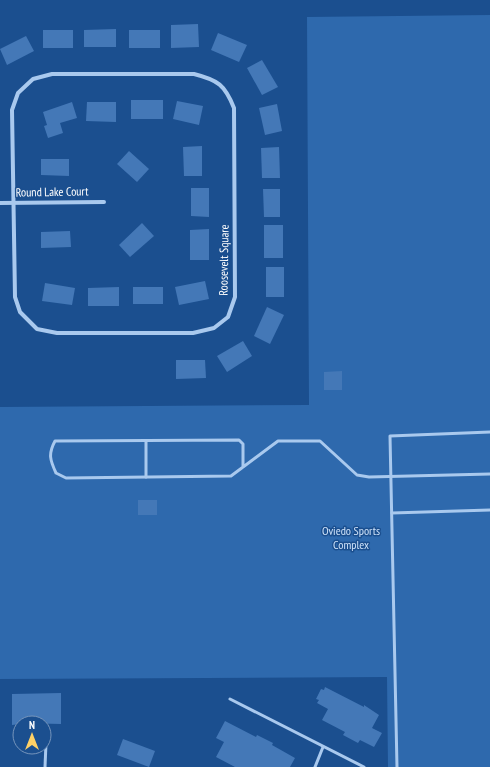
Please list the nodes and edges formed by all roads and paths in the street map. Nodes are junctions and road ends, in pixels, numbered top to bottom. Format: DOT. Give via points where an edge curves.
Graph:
graph roads {
  1 [pos="104,202"];
  2 [pos="0,203"];
  3 [pos="13,203"];
  4 [pos="490,432"];
  5 [pos="146,440"];
  6 [pos="243,467"];
  7 [pos="490,474"];
  8 [pos="391,476"];
  9 [pos="146,477"];
  10 [pos="490,510"];
  11 [pos="392,513"];
  12 [pos="230,699"];
  13 [pos="323,747"];
  14 [pos="46,755"];
  15 [pos="45,767"];
  16 [pos="315,767"];
  17 [pos="364,767"];
  18 [pos="397,767"];
  1 -- 3 [label="street, Round Lake Court"];
  2 -- 3 [label="street, Round Lake Court"];
  3 -- 3 [label="street, Roosevelt Square" via="15,297 20,312 37,328 57,333 193,333 214,328 228,317 235,297 234,108 228,93 212,79 194,74 52,74 33,79 18,93 12,110"];
  4 -- 8 [label="lane" via="390,436"];
  5 -- 6 [label="lane" via="239,440 243,444"];
  5 -- 9 [label="lane"];
  5 -- 9 [label="lane" via="55,441 51,448 50,461 56,473 66,478"];
  6 -- 8 [label="lane" via="278,441 320,441 357,475"];
  6 -- 9 [label="lane" via="231,476"];
  7 -- 8 [label="lane"];
  8 -- 11 [label="lane"];
  10 -- 11 [label="lane"];
  11 -- 18 [label="lane"];
  12 -- 13 [label="lane"];
  13 -- 16 [label="lane"];
  13 -- 17 [label="lane"];
  14 -- 15 [label="lane"];
}
